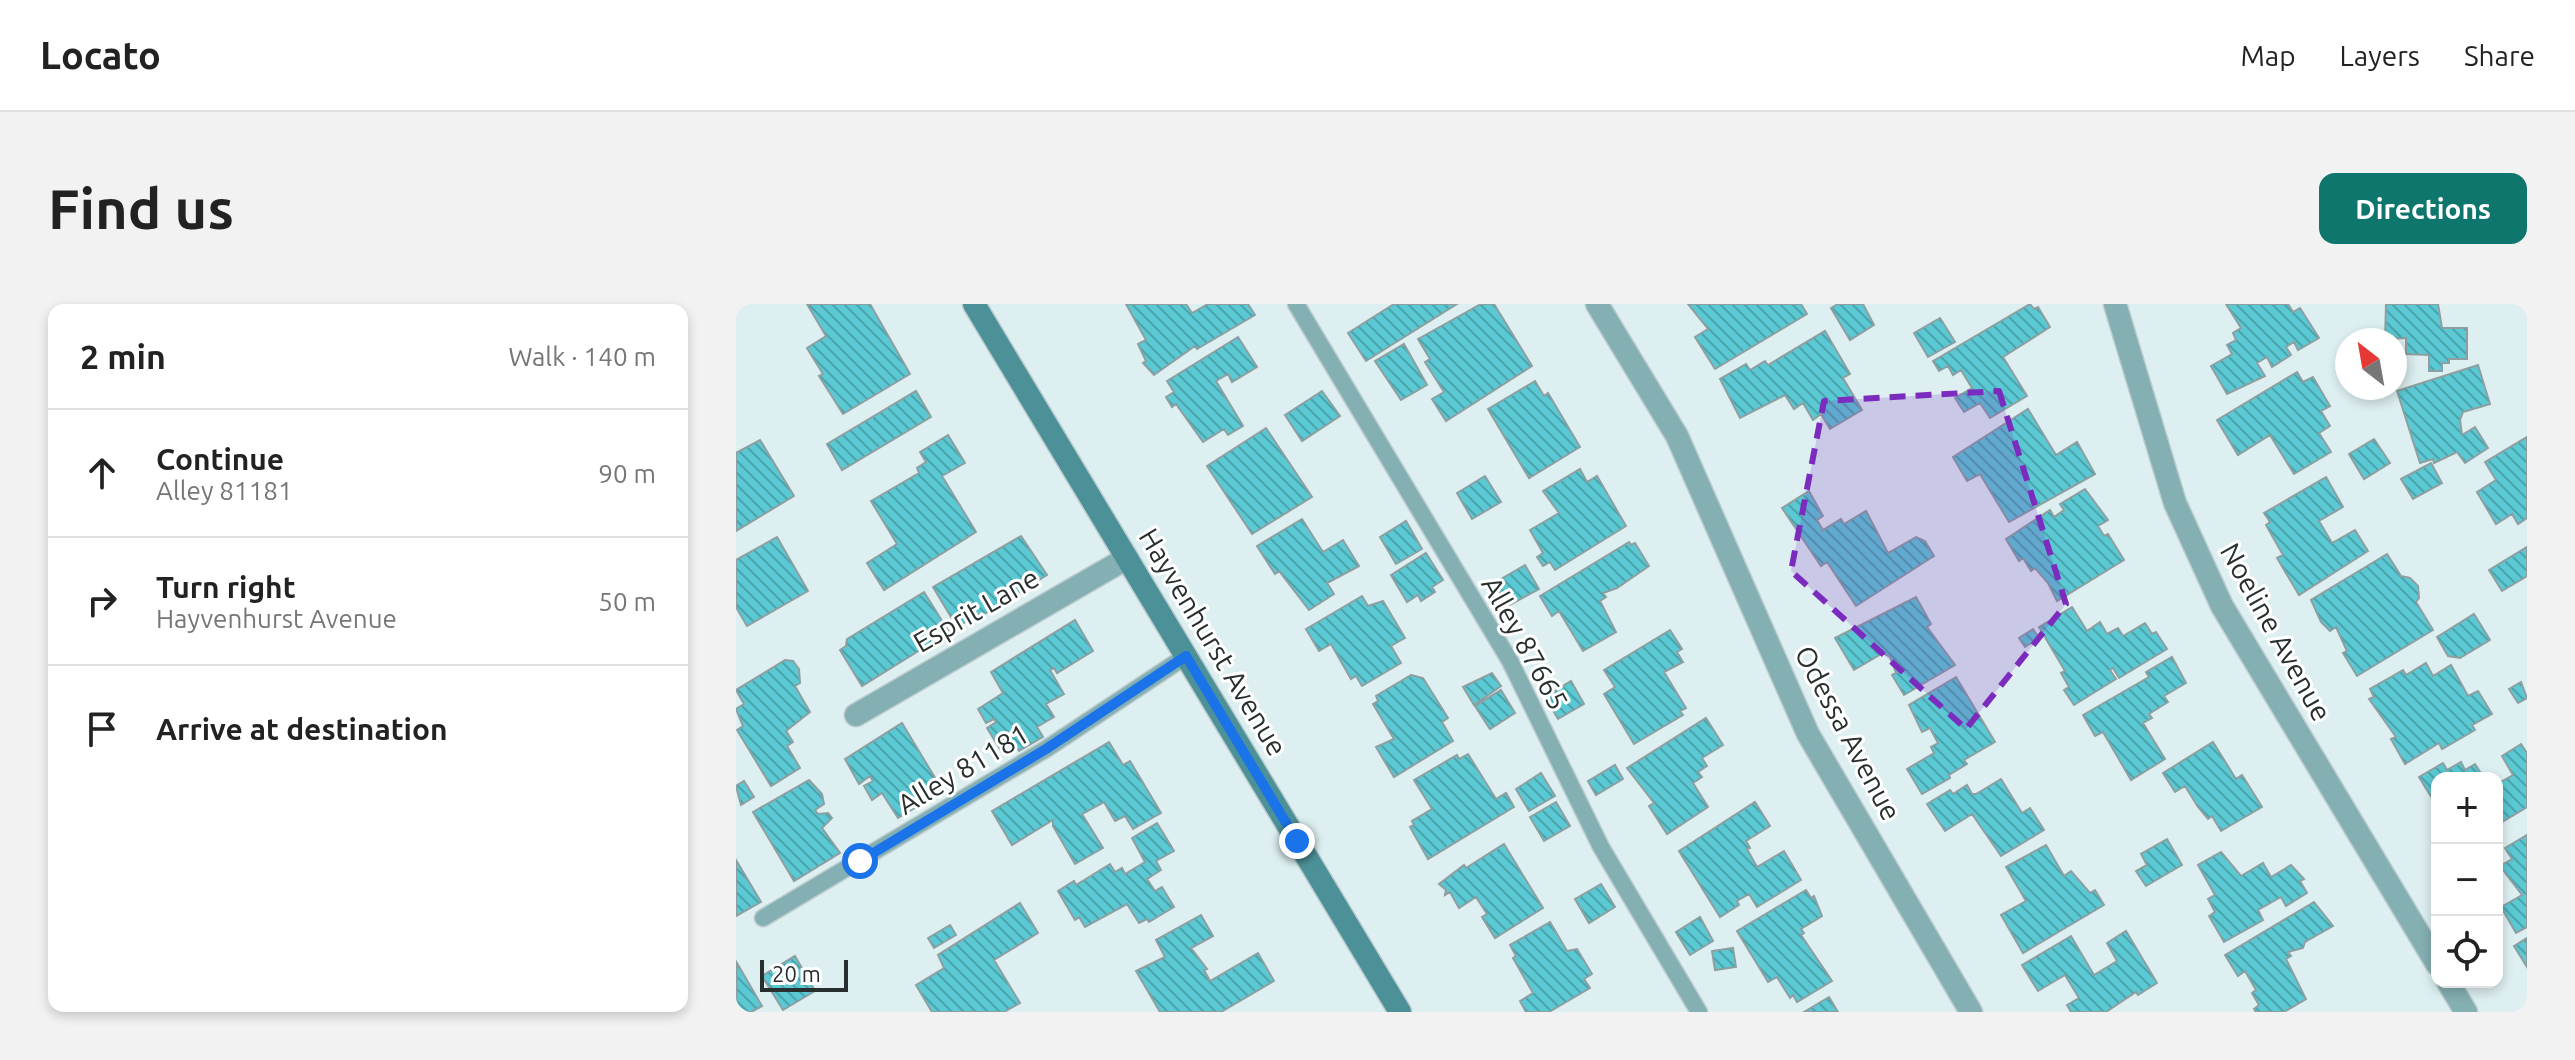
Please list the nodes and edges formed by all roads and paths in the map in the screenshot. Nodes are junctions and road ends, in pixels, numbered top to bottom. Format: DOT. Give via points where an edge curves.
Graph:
graph roads {
  1 [pos="974,304"];
  2 [pos="1296,304"];
  3 [pos="1597,304"];
  4 [pos="2115,304"];
  5 [pos="1127,558"];
  6 [pos="1186,656"];
  7 [pos="856,715"];
  8 [pos="763,918"];
  9 [pos="2431,954"];
  10 [pos="2452,988"];
  11 [pos="1400,1012"];
  12 [pos="1699,1012"];
  13 [pos="1971,1012"];
  14 [pos="2466,1012"];
  1 -- 5 [label="main road, Hayvenhurst Avenue"];
  2 -- 12 [label="lane, Alley 87665" via="1510,661 1601,847"];
  3 -- 13 [label="street, Odessa Avenue" via="1677,436 1808,734"];
  4 -- 9 [label="street, Noeline Avenue" via="2175,503 2222,606"];
  5 -- 6 [label="main road, Hayvenhurst Avenue"];
  5 -- 7 [label="street, Esprit Lane"];
  6 -- 8 [label="lane, Alley 81181" via="1046,749"];
  6 -- 11 [label="main road, Hayvenhurst Avenue"];
  10 -- 14 [label="street"];
}
